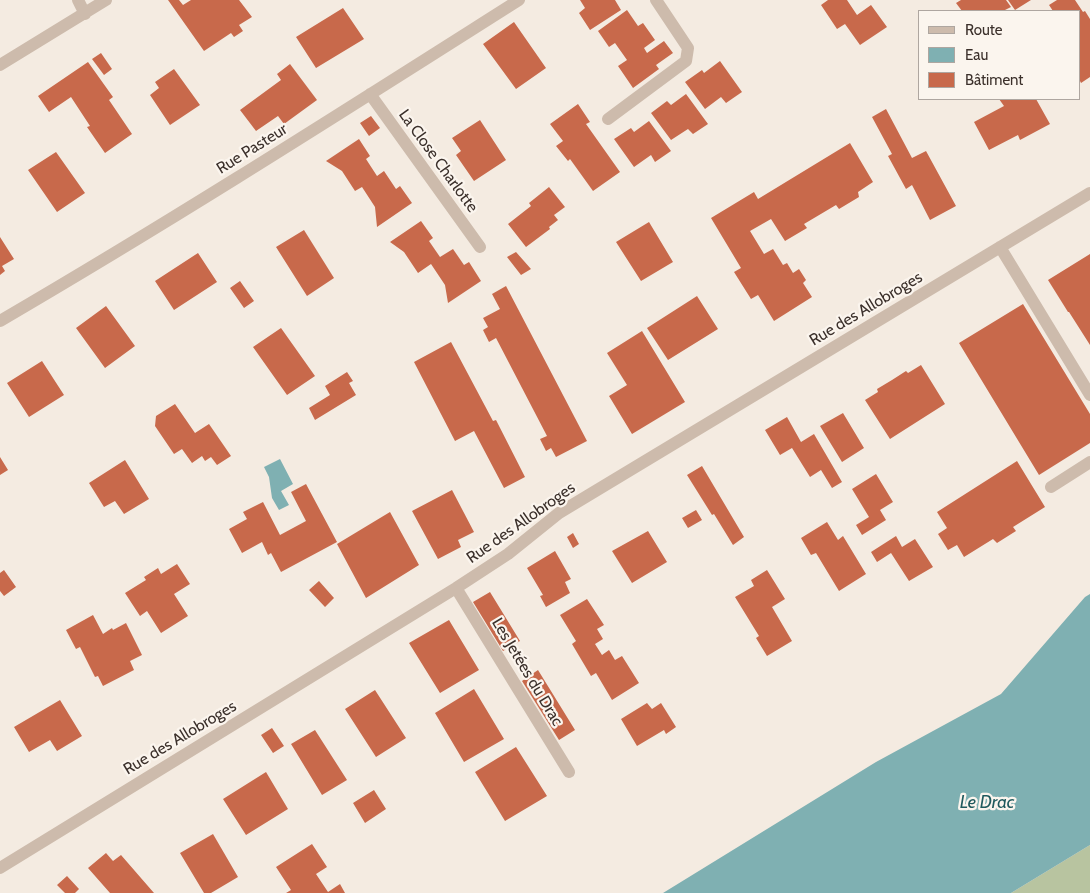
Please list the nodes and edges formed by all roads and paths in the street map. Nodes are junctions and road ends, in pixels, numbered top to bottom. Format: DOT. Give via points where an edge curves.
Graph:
graph roads {
  1 [pos="78,0"];
  2 [pos="106,0"];
  3 [pos="519,0"];
  4 [pos="656,0"];
  5 [pos="85,14"];
  6 [pos="0,65"];
  7 [pos="370,94"];
  8 [pos="608,119"];
  9 [pos="1090,193"];
  10 [pos="1000,247"];
  11 [pos="480,248"];
  12 [pos="0,321"];
  13 [pos="1090,395"];
  14 [pos="1090,462"];
  15 [pos="1051,487"];
  16 [pos="456,588"];
  17 [pos="569,772"];
  18 [pos="0,868"];
  1 -- 5 [label="street"];
  2 -- 5 [label="street"];
  3 -- 7 [label="street, Rue Pasteur"];
  4 -- 8 [label="street" via="688,48 686,60"];
  5 -- 6 [label="street"];
  7 -- 11 [label="street, La Close Charlotte"];
  7 -- 12 [label="street, Rue Pasteur"];
  9 -- 10 [label="street, Rue des Allobroges"];
  10 -- 13 [label="street"];
  10 -- 16 [label="street, Rue des Allobroges" via="560,512 508,554"];
  14 -- 15 [label="street"];
  16 -- 17 [label="street, Les Jetées du Drac"];
  16 -- 18 [label="street, Rue des Allobroges"];
}
